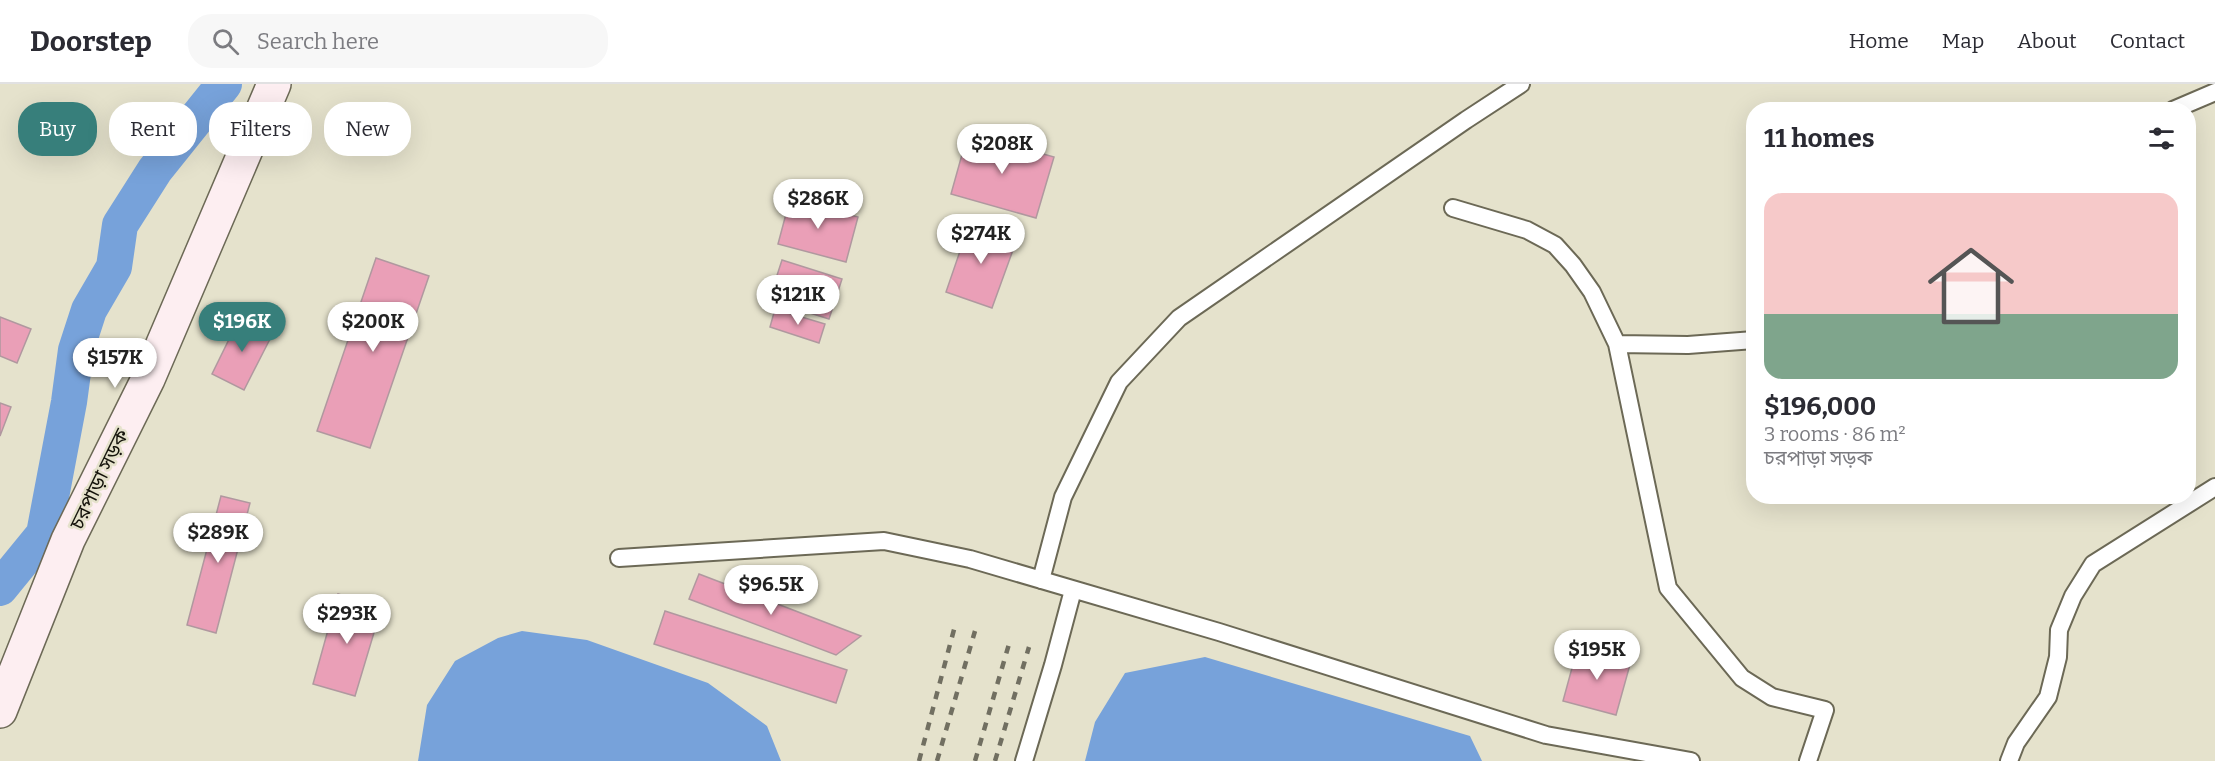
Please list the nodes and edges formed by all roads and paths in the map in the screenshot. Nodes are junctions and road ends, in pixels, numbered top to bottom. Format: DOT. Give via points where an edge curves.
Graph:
graph roads {
  1 [pos="274,84"];
  2 [pos="1521,84"];
  3 [pos="2215,92"];
  4 [pos="2192,102"];
  5 [pos="1453,208"];
  6 [pos="1746,341"];
  7 [pos="1617,344"];
  8 [pos="2215,488"];
  9 [pos="2196,500"];
  10 [pos="2189,504"];
  11 [pos="620,558"];
  12 [pos="1041,580"];
  13 [pos="1073,590"];
  14 [pos="0,711"];
  15 [pos="1024,761"];
  16 [pos="1691,761"];
  17 [pos="1808,761"];
  18 [pos="2009,761"];
  1 -- 14 [label="street, চরপাড়া সড়ক" via="148,379 68,540"];
  2 -- 12 [label="lane" via="1179,318 1119,382 1064,497"];
  3 -- 4 [label="lane"];
  5 -- 7 [label="lane" via="1527,230 1555,245 1592,291"];
  6 -- 7 [label="lane"];
  7 -- 17 [label="lane" via="1668,588 1742,678 1772,697 1825,710"];
  8 -- 9 [label="lane"];
  10 -- 18 [label="lane" via="2093,564 2073,596 2059,630 2058,657 2048,697 2016,743"];
  11 -- 12 [label="lane" via="884,541 970,559"];
  12 -- 13 [label="lane"];
  13 -- 15 [label="lane"];
  13 -- 16 [label="lane" via="1546,735"];
}
